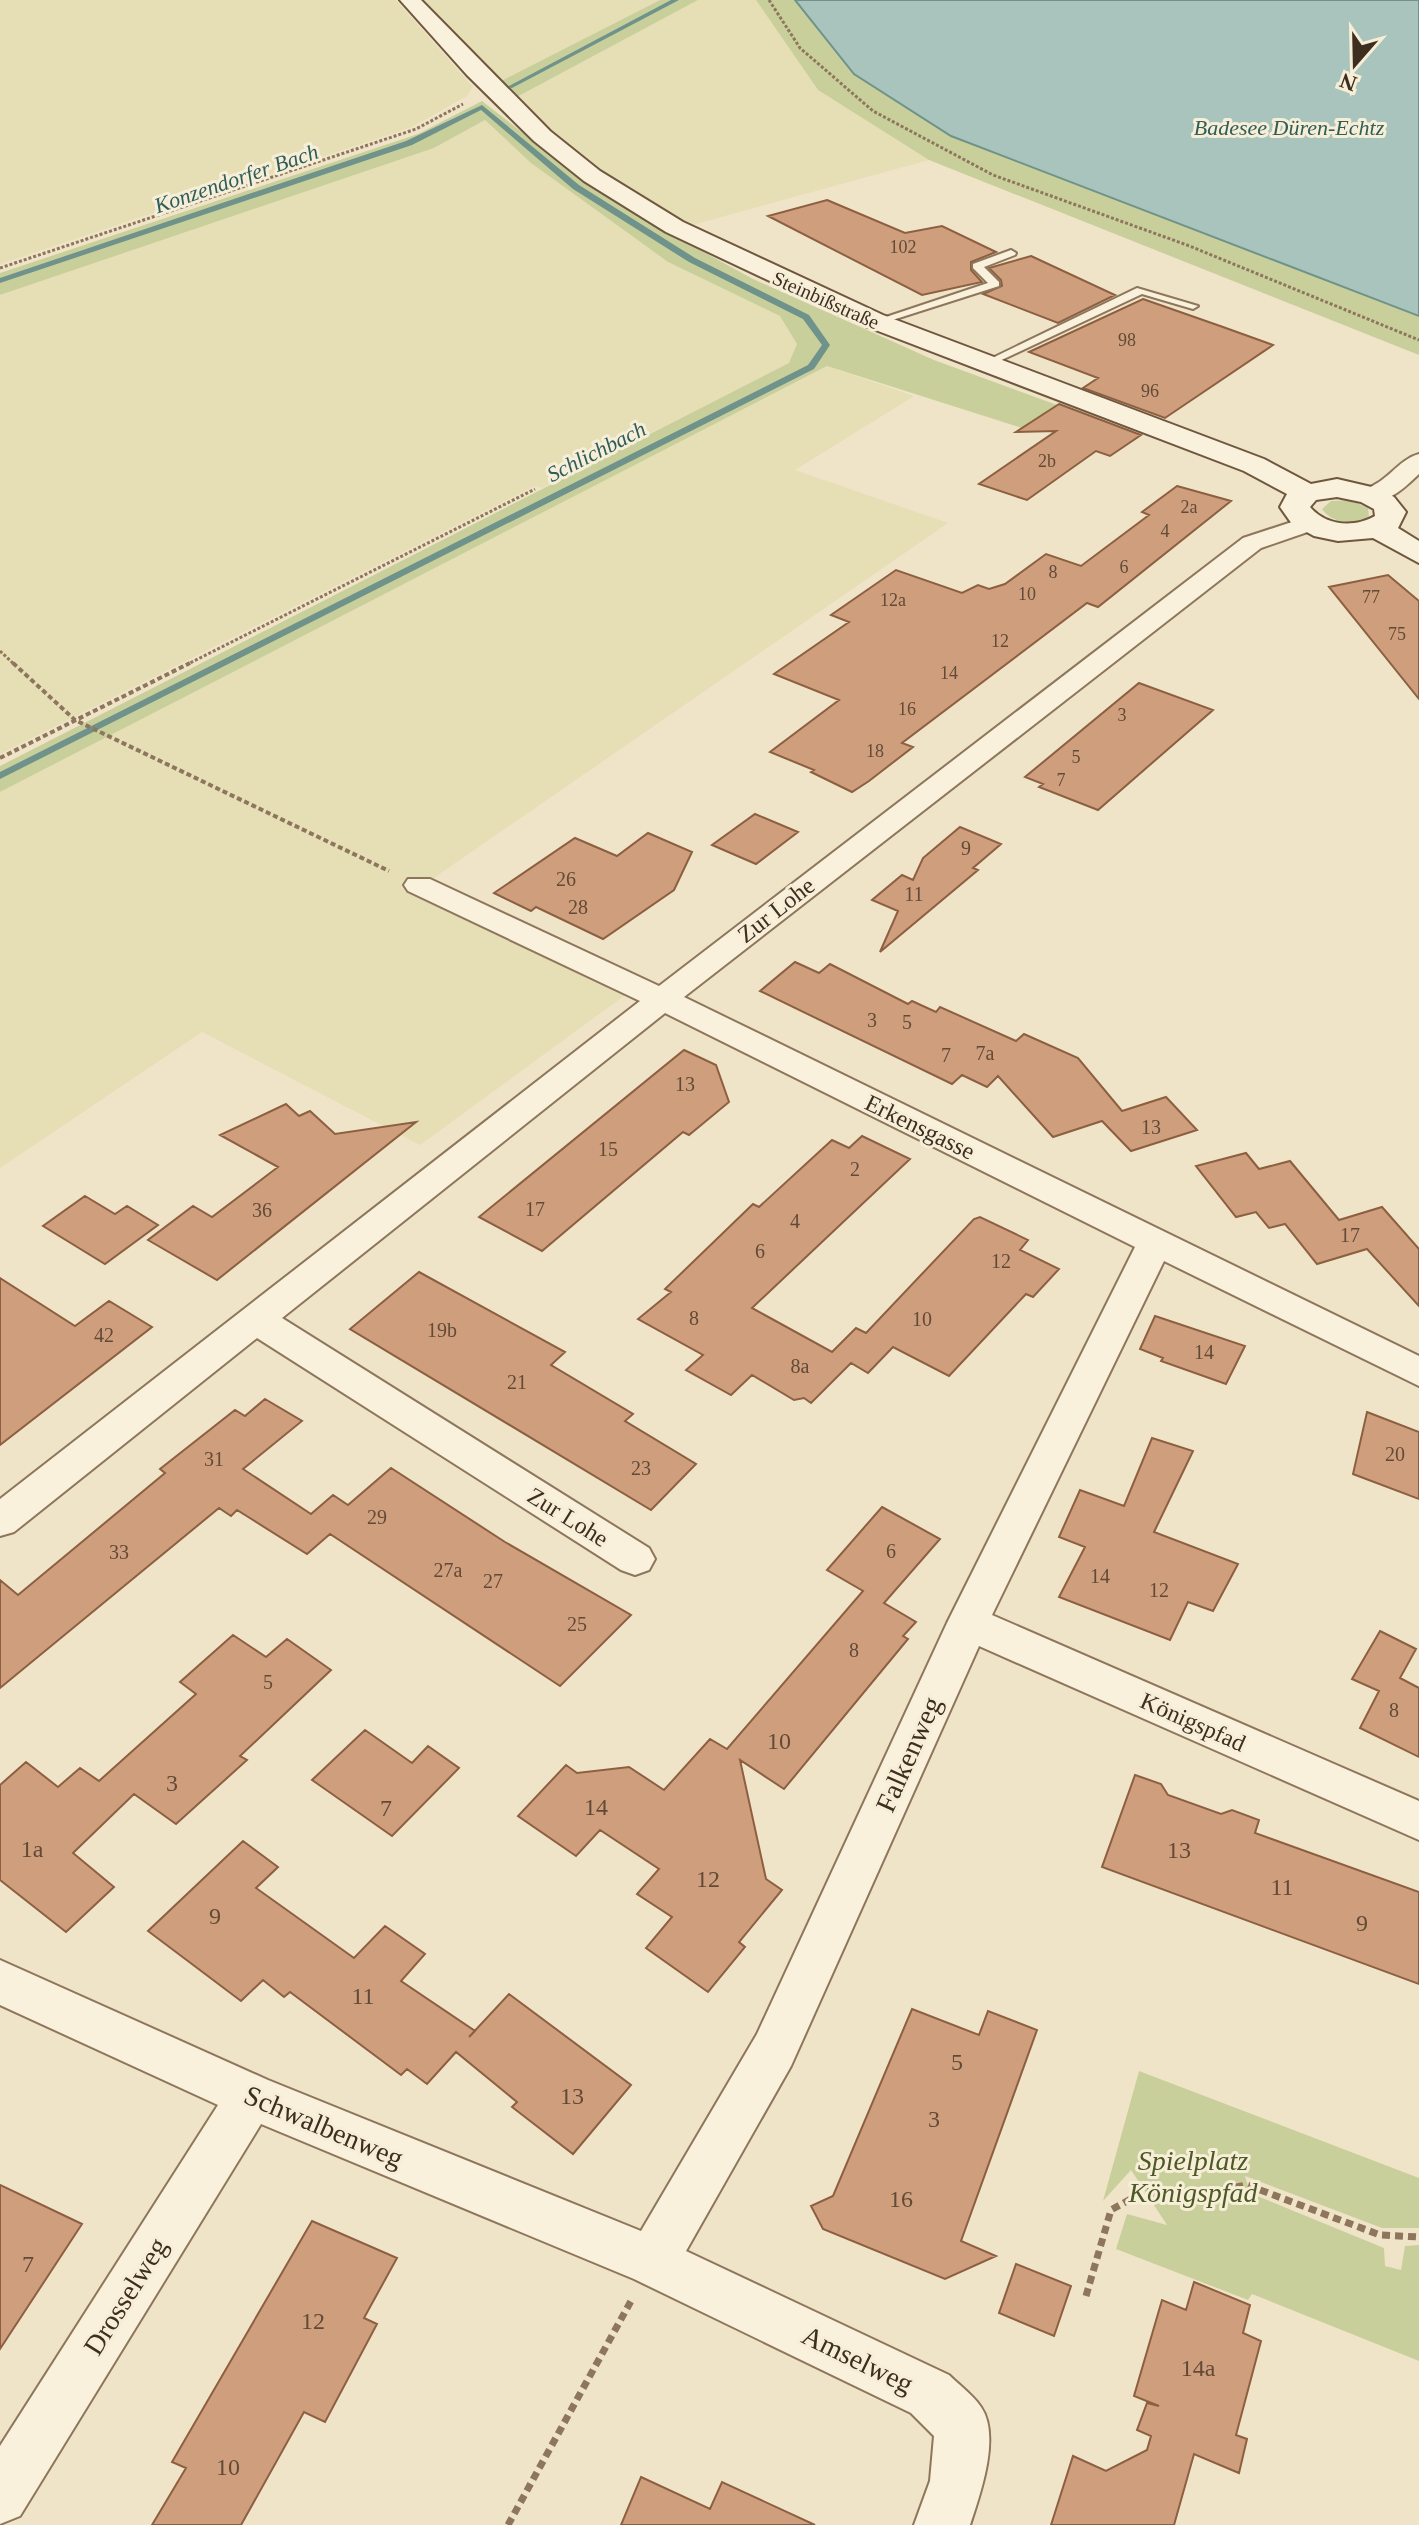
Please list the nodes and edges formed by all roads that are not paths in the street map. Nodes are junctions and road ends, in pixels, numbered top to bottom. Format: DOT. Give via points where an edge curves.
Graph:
graph roads {
  1 [pos="410,0"];
  2 [pos="1011,253"];
  3 [pos="1193,306"];
  4 [pos="876,322"];
  5 [pos="985,364"];
  6 [pos="1419,461"];
  7 [pos="1370,495"];
  8 [pos="1308,508"];
  9 [pos="1379,529"];
  10 [pos="1419,554"];
  11 [pos="419,885"];
  12 [pos="662,999"];
  13 [pos="1155,1243"];
  14 [pos="257,1320"];
  15 [pos="1419,1372"];
  16 [pos="0,1521"];
  17 [pos="635,1559"];
  18 [pos="968,1623"];
  19 [pos="1419,1821"];
  20 [pos="0,1982"];
  21 [pos="251,2096"];
  22 [pos="652,2261"];
  23 [pos="0,2496"];
  24 [pos="942,2525"];
  1 -- 4 [label="street, Steinbißstraße" via="493,92 592,175 677,230"];
  2 -- 4 [label="lane" via="977,266 995,284"];
  3 -- 5 [label="lane" via="1141,290"];
  4 -- 5 [label="street, Steinbißstraße"];
  5 -- 8 [label="street, Steinbißstraße" via="1254,465"];
  6 -- 7 [label="street" via="1387,491"];
  7 -- 8 [label="street" via="1337,488"];
  7 -- 9 [label="street" via="1391,512"];
  8 -- 9 [label="street, Steinbißstraße" via="1345,532"];
  8 -- 12 [label="street, Zur Lohe" via="1252,543"];
  9 -- 10 [label="street"];
  11 -- 12 [label="street, Erkensgasse"];
  12 -- 13 [label="street, Erkensgasse"];
  12 -- 14 [label="street, Zur Lohe"];
  13 -- 15 [label="street, Erkensgasse"];
  13 -- 18 [label="street, Falkenweg"];
  14 -- 16 [label="street, Zur Lohe"];
  14 -- 17 [label="street, Zur Lohe"];
  18 -- 19 [label="street, Königspfad"];
  18 -- 22 [label="street, Falkenweg" via="774,2050"];
  20 -- 21 [label="street, Schwalbenweg"];
  21 -- 22 [label="street, Schwalbenweg"];
  21 -- 23 [label="street, Drosselweg"];
  22 -- 24 [label="street, Amselweg" via="930,2394 962,2426 957,2481"];
}
